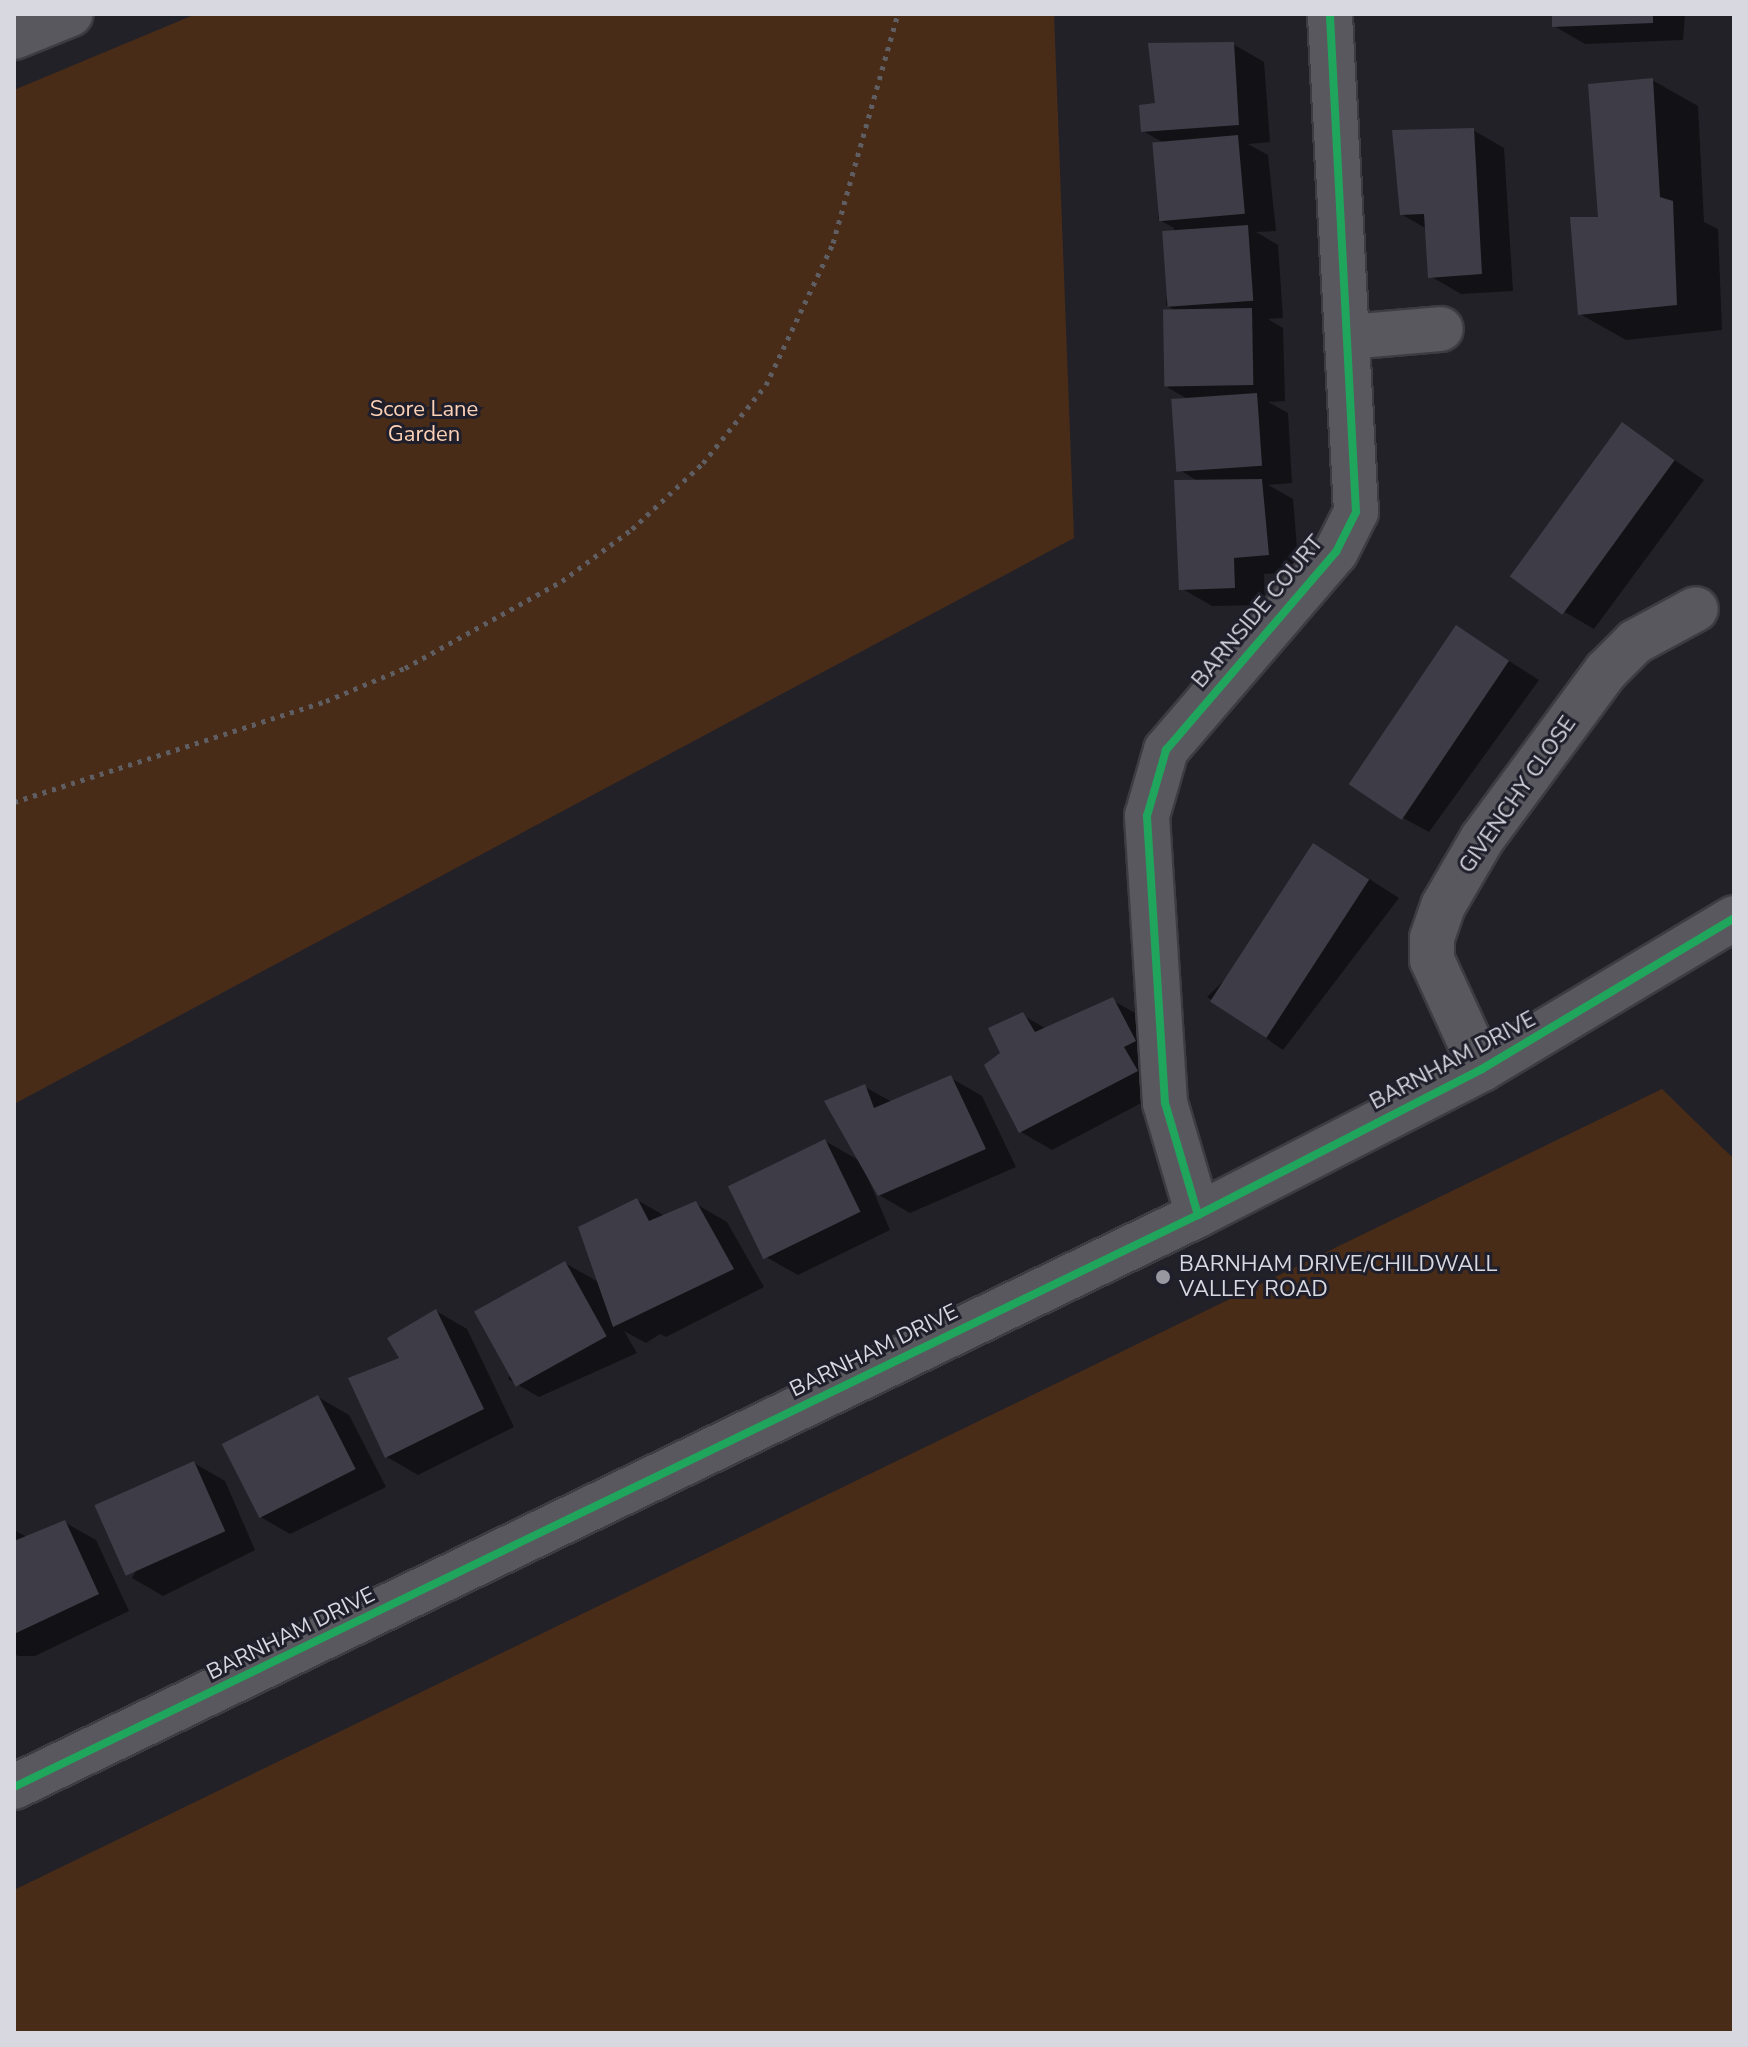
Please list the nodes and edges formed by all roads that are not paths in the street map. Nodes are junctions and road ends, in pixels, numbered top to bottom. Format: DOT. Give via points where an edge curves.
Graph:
graph roads {
  1 [pos="71,14"];
  2 [pos="1330,14"];
  3 [pos="14,37"];
  4 [pos="1441,329"];
  5 [pos="1349,337"];
  6 [pos="1696,609"];
  7 [pos="1734,918"];
  8 [pos="1482,1069"];
  9 [pos="1198,1215"];
  10 [pos="14,1787"];
  1 -- 3 [label="street"];
  2 -- 5 [label="street, BARNSIDE COURT"];
  4 -- 5 [label="street"];
  5 -- 9 [label="street, BARNSIDE COURT" via="1357,497 1350,527 1336,552 1174,740 1150,794 1147,816 1165,1103"];
  6 -- 8 [label="street, GIVENCHY CLOSE" via="1635,642 1606,671 1482,839 1443,906 1432,938 1432,960"];
  7 -- 8 [label="street, BARNHAM DRIVE"];
  8 -- 9 [label="street, BARNHAM DRIVE"];
  9 -- 10 [label="street, BARNHAM DRIVE"];
}
